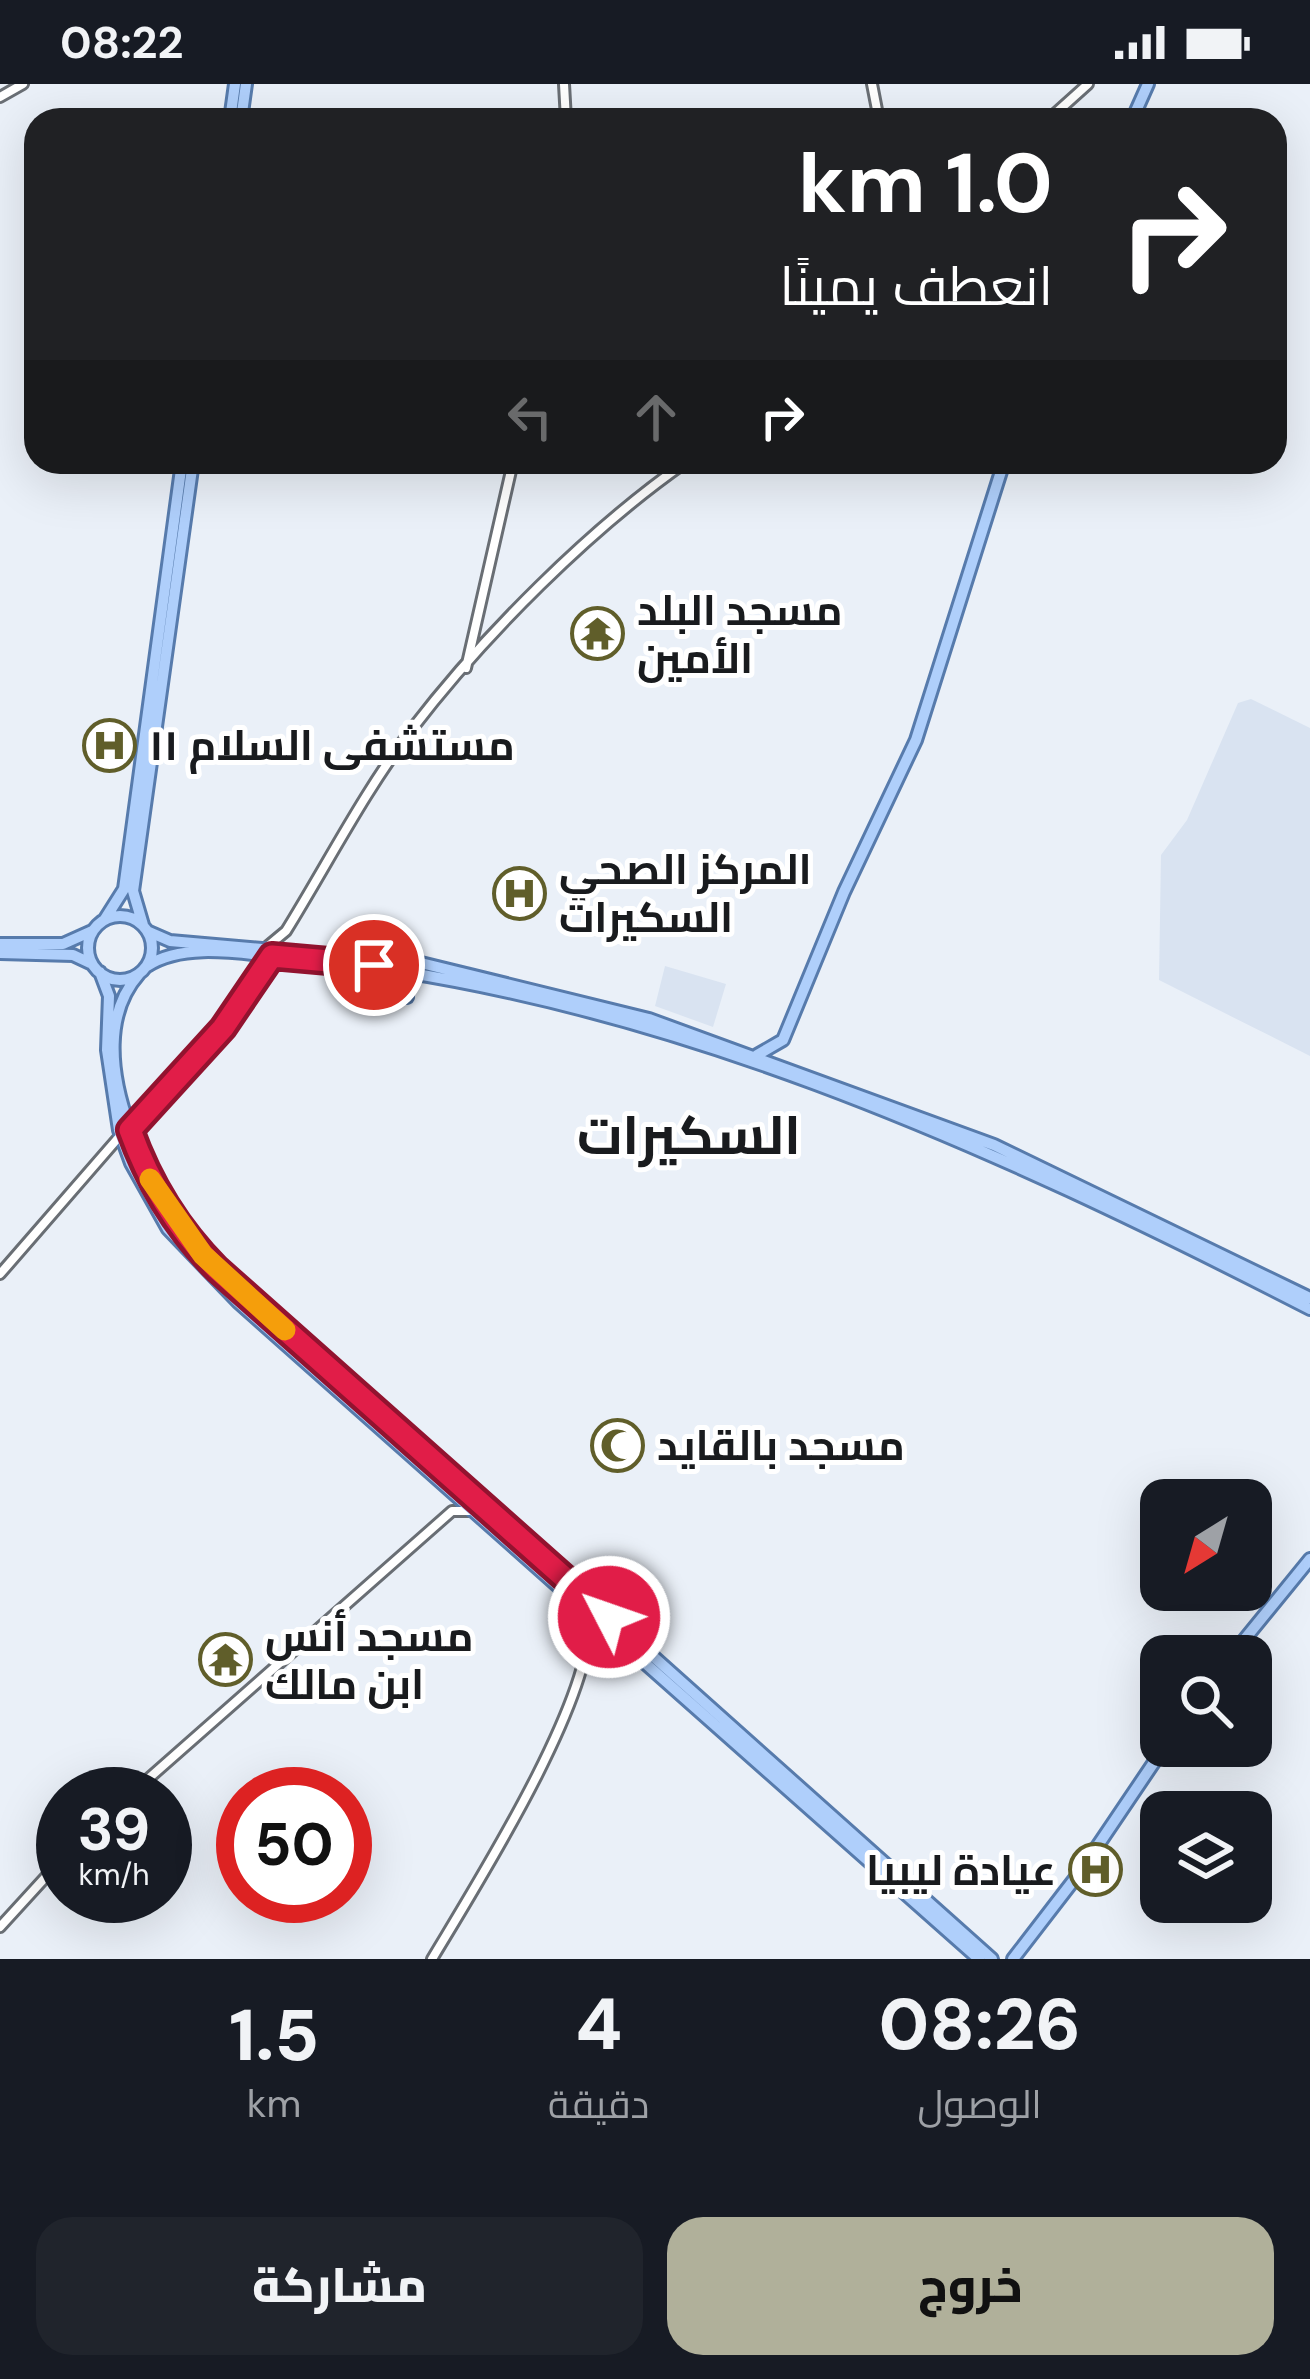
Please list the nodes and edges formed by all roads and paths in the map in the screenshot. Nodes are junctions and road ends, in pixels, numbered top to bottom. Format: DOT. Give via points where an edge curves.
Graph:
graph roads {
  1 [pos="23,84"];
  2 [pos="1088,84"];
  3 [pos="0,97"];
  4 [pos="1061,108"];
  5 [pos="180,474"];
  6 [pos="191,474"];
  7 [pos="510,474"];
  8 [pos="670,474"];
  9 [pos="1000,474"];
  10 [pos="465,669"];
  11 [pos="105,920"];
  12 [pos="145,928"];
  13 [pos="94,929"];
  14 [pos="286,931"];
  15 [pos="0,949"];
  16 [pos="291,949"];
  17 [pos="270,951"];
  18 [pos="97,969"];
  19 [pos="395,969"];
  20 [pos="143,970"];
  21 [pos="427,975"];
  22 [pos="783,1040"];
  23 [pos="748,1054"];
  24 [pos="798,1072"];
  25 [pos="125,1130"];
  26 [pos="993,1148"];
  27 [pos="107,1155"];
  28 [pos="130,1163"];
  29 [pos="0,1274"];
  30 [pos="1308,1296"];
  31 [pos="241,1298"];
  32 [pos="1310,1309"];
  33 [pos="450,1491"];
  34 [pos="452,1511"];
  35 [pos="474,1512"];
  36 [pos="1310,1559"];
  37 [pos="596,1618"];
  38 [pos="1249,1635"];
  39 [pos="162,1767"];
  40 [pos="1151,1767"];
  41 [pos="845,1834"];
  42 [pos="36,1888"];
  43 [pos="0,1927"];
  44 [pos="1012,1958"];
  45 [pos="432,1959"];
  46 [pos="979,1959"];
  47 [pos="993,1959"];
  1 -- 3 [label="street"];
  2 -- 4 [label="street"];
  5 -- 11 [label="main road" via="124,889"];
  6 -- 12 [label="main road" via="133,891"];
  7 -- 10 [label="street"];
  8 -- 10 [label="street" via="596,531"];
  9 -- 22 [label="main road" via="929,708"];
  10 -- 14 [label="street" via="388,763"];
  11 -- 12 [label="main road" via="129,917"];
  11 -- 13 [label="main road"];
  12 -- 17 [label="main road" via="170,941"];
  12 -- 20 [label="main road" via="152,952"];
  13 -- 15 [label="main road" via="63,944"];
  13 -- 18 [label="main road" via="88,944"];
  14 -- 16 [label="street"];
  14 -- 17 [label="street"];
  15 -- 18 [label="main road" via="73,955"];
  16 -- 17 [label="main road"];
  16 -- 23 [label="main road" via="484,976"];
  17 -- 19 [label="main road"];
  17 -- 20 [label="main road" via="182,952"];
  17 -- 25 [label="street" via="223,1028"];
  18 -- 20 [label="main road" via="119,980"];
  18 -- 25 [label="main road" via="109,996 107,1050"];
  19 -- 21 [label="main road"];
  19 -- 21 [label="main road" via="410,992"];
  20 -- 25 [label="main road" via="123,993 118,1023"];
  21 -- 26 [label="main road" via="628,1023"];
  22 -- 23 [label="main road" via="770,1052"];
  22 -- 24 [label="main road" via="783,1057"];
  23 -- 24 [label="main road"];
  24 -- 26 [label="main road"];
  25 -- 27 [label="street"];
  25 -- 28 [label="main road"];
  25 -- 31 [label="main road" via="177,1222"];
  26 -- 30 [label="main road"];
  26 -- 32 [label="main road"];
  27 -- 28 [label="street" via="119,1150"];
  27 -- 29 [label="street"];
  28 -- 31 [label="main road" via="182,1247"];
  31 -- 33 [label="main road"];
  31 -- 37 [label="main road"];
  33 -- 34 [label="street"];
  33 -- 35 [label="main road"];
  34 -- 35 [label="street"];
  34 -- 39 [label="street"];
  35 -- 37 [label="main road"];
  36 -- 38 [label="main road"];
  37 -- 41 [label="main road"];
  37 -- 45 [label="street" via="550,1747"];
  40 -- 44 [label="main road"];
  41 -- 46 [label="main road"];
  41 -- 47 [label="main road"];
  42 -- 43 [label="street"];
}
